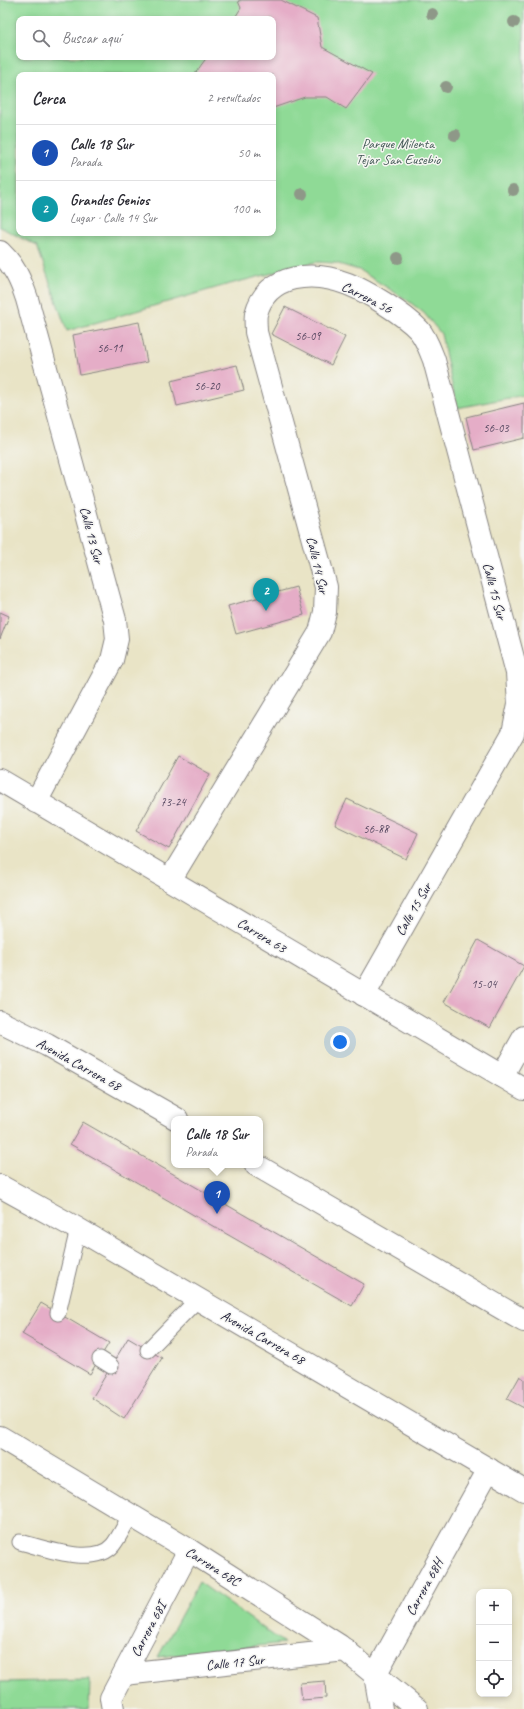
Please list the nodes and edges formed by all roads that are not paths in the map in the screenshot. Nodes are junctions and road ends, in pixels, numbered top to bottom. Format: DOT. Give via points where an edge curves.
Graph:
graph roads {
  1 [pos="4,255"];
  2 [pos="269,290"];
  3 [pos="429,346"];
  4 [pos="0,780"];
  5 [pos="36,802"];
  6 [pos="170,880"];
  7 [pos="364,995"];
  8 [pos="0,1022"];
  9 [pos="524,1037"];
  10 [pos="502,1076"];
  11 [pos="524,1089"];
  12 [pos="172,1116"];
  13 [pos="261,1168"];
  14 [pos="0,1186"];
  15 [pos="78,1228"];
  16 [pos="198,1299"];
  17 [pos="58,1313"];
  18 [pos="524,1321"];
  19 [pos="148,1350"];
  20 [pos="0,1437"];
  21 [pos="489,1469"];
  22 [pos="524,1490"];
  23 [pos="131,1515"];
  24 [pos="20,1542"];
  25 [pos="190,1550"];
  26 [pos="346,1650"];
  27 [pos="124,1674"];
  28 [pos="375,1675"];
  29 [pos="113,1709"];
  30 [pos="381,1709"];
  31 [pos="416,1709"];
  1 -- 5 [label="street, Calle 13 Sur" via="20,278 27,299 115,620 117,639 112,660"];
  2 -- 3 [label="street, Carrera 56" via="287,279 318,277 347,284 377,299 404,317 419,330"];
  2 -- 6 [label="street, Calle 14 Sur" via="261,301 256,315 256,332 326,587 325,612 320,632"];
  3 -- 7 [label="street, Calle 15 Sur" via="517,673 519,704 513,732"];
  4 -- 5 [label="street, Carrera 63"];
  5 -- 6 [label="street, Carrera 63"];
  6 -- 7 [label="street, Carrera 63"];
  7 -- 10 [label="street, Carrera 63"];
  8 -- 12 [label="street, Avenida Carrera 68" via="47,1045"];
  9 -- 10 [label="street"];
  10 -- 11 [label="street, Carrera 63"];
  13 -- 18 [label="street"];
  14 -- 15 [label="street, Avenida Carrera 68"];
  15 -- 16 [label="street, Avenida Carrera 68"];
  15 -- 17 [label="lane"];
  16 -- 19 [label="lane"];
  16 -- 21 [label="street, Avenida Carrera 68"];
  20 -- 23 [label="street, Carrera 68C"];
  21 -- 22 [label="street, Avenida Carrera 68"];
  21 -- 28 [label="street, Carrera 68H"];
  23 -- 24 [label="lane" via="113,1545 103,1552 89,1556"];
  23 -- 25 [label="street, Carrera 68C"];
  25 -- 26 [label="street, Carrera 68C"];
  25 -- 27 [label="street, Carrera 68I"];
  26 -- 27 [label="street, Calle 17 Sur"];
  26 -- 28 [label="street, Carrera 68C"];
  27 -- 29 [label="street, Carrera 68I" via="111,1698"];
  28 -- 30 [label="street"];
  28 -- 31 [label="street, Carrera 68C"];
}
